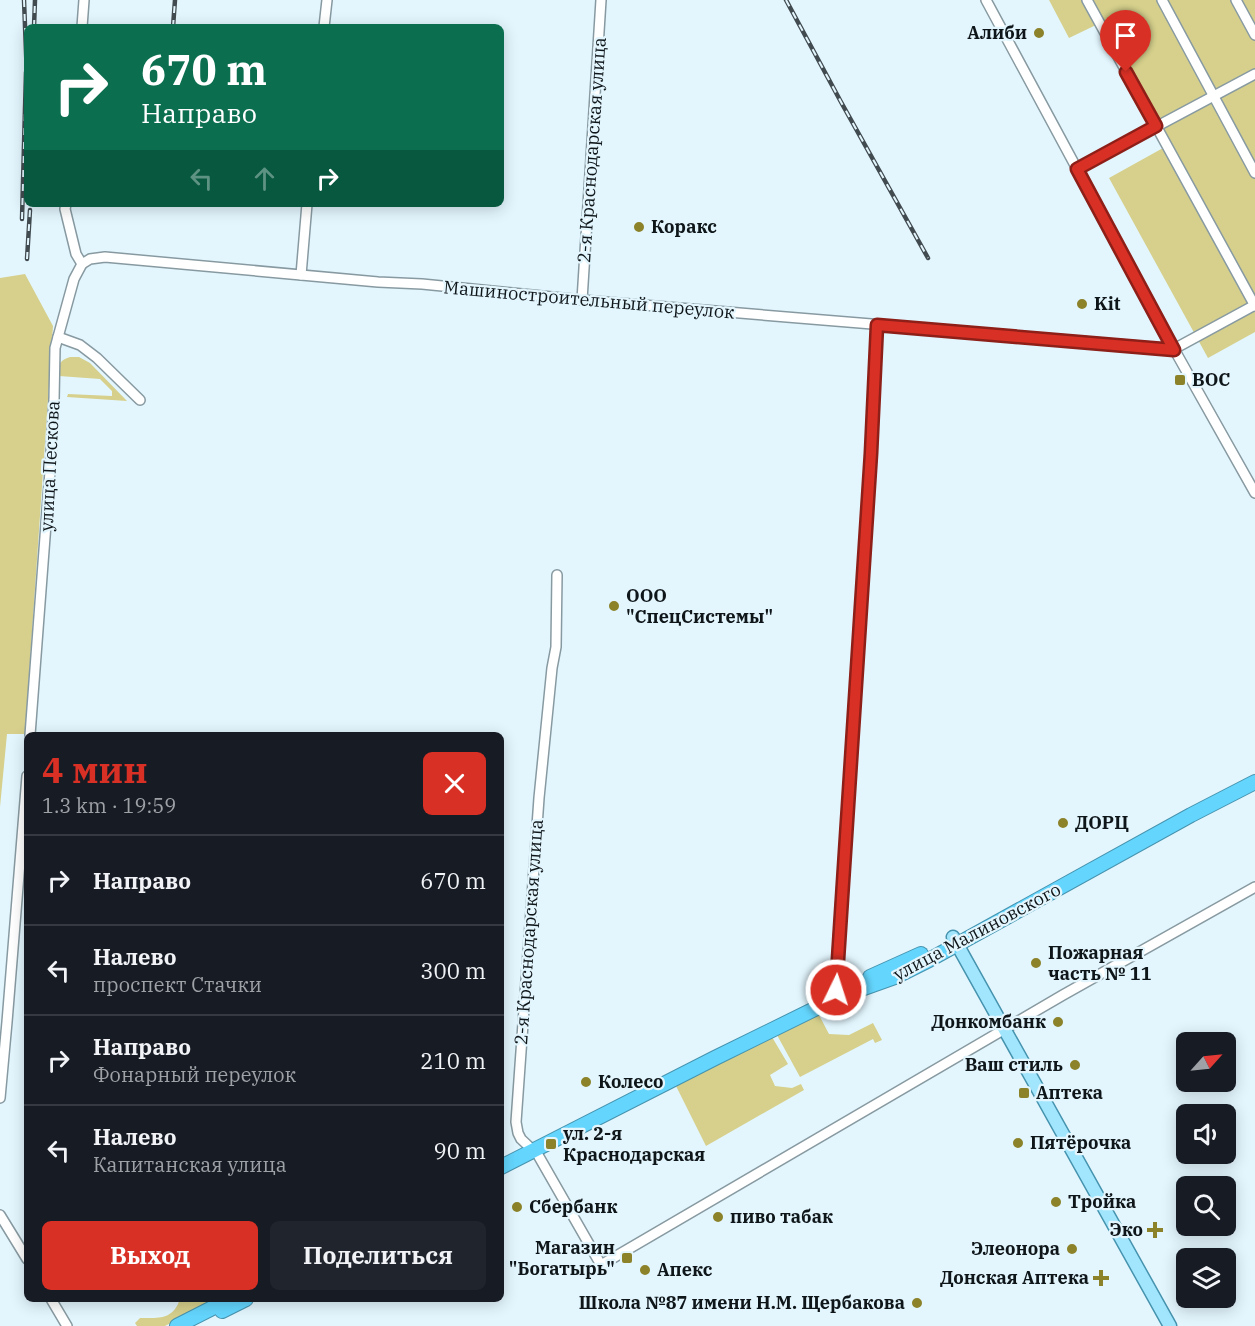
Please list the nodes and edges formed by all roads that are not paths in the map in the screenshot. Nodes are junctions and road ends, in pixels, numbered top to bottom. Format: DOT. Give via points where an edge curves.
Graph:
graph roads {
  1 [pos="84,0"];
  2 [pos="327,0"];
  3 [pos="601,0"];
  4 [pos="986,0"];
  5 [pos="1087,0"];
  6 [pos="1162,0"];
  7 [pos="1236,0"];
  8 [pos="82,24"];
  9 [pos="324,24"];
  10 [pos="1255,35"];
  11 [pos="1255,74"];
  12 [pos="1212,96"];
  13 [pos="1156,126"];
  14 [pos="1077,169"];
  15 [pos="1255,173"];
  16 [pos="65,207"];
  17 [pos="308,207"];
  18 [pos="82,264"];
  19 [pos="301,275"];
  20 [pos="582,300"];
  21 [pos="1255,305"];
  22 [pos="877,325"];
  23 [pos="58,337"];
  24 [pos="1174,350"];
  25 [pos="140,400"];
  26 [pos="1255,493"];
  27 [pos="557,575"];
  28 [pos="30,732"];
  29 [pos="1255,773"];
  30 [pos="1255,782"];
  31 [pos="24,815"];
  32 [pos="1255,887"];
  33 [pos="955,941"];
  34 [pos="837,994"];
  35 [pos="1004,1030"];
  36 [pos="0,1098"];
  37 [pos="529,1147"];
  38 [pos="504,1156"];
  39 [pos="504,1165"];
  40 [pos="0,1215"];
  41 [pos="24,1254"];
  42 [pos="53,1302"];
  43 [pos="224,1302"];
  44 [pos="240,1302"];
  45 [pos="68,1326"];
  46 [pos="177,1326"];
  47 [pos="194,1326"];
  48 [pos="1170,1326"];
  1 -- 8 [label="street"];
  2 -- 9 [label="street"];
  3 -- 20 [label="street, 2-я Краснодарская улица"];
  4 -- 14 [label="street"];
  5 -- 13 [label="street"];
  6 -- 12 [label="street"];
  7 -- 10 [label="street"];
  11 -- 12 [label="street"];
  12 -- 13 [label="street"];
  12 -- 15 [label="street"];
  13 -- 14 [label="street"];
  13 -- 21 [label="street"];
  14 -- 24 [label="street"];
  16 -- 18 [label="street"];
  17 -- 19 [label="street"];
  18 -- 19 [label="street, Машиностроительный переулок" via="105,257"];
  18 -- 23 [label="street, улица Пескова"];
  19 -- 20 [label="street, Машиностроительный переулок"];
  20 -- 22 [label="street, Машиностроительный переулок"];
  21 -- 24 [label="street"];
  22 -- 24 [label="street, Машиностроительный переулок"];
  22 -- 34 [label="street"];
  23 -- 25 [label="street" via="80,345 97,358"];
  23 -- 28 [label="street, улица Пескова"];
  24 -- 26 [label="street"];
  27 -- 37 [label="street, 2-я Краснодарская улица" via="556,647 539,798 516,1122 518,1134"];
  29 -- 33 [label="highway, улица Малиновского"];
  30 -- 33 [label="highway, улица Малиновского"];
  31 -- 36 [label="street"];
  32 -- 35 [label="street"];
  33 -- 34 [label="highway, улица Малиновского" via="895,977"];
  33 -- 35 [label="main road"];
  34 -- 37 [label="highway, улица Малиновского"];
  35 -- 37 [label="street, 2-я Краснодарская улица" via="601,1265"];
  35 -- 48 [label="main road"];
  37 -- 38 [label="highway, улица Малиновского"];
  37 -- 39 [label="highway, улица Малиновского"];
  40 -- 41 [label="street"];
  42 -- 45 [label="street"];
  43 -- 46 [label="highway"];
  44 -- 47 [label="highway"];
}
